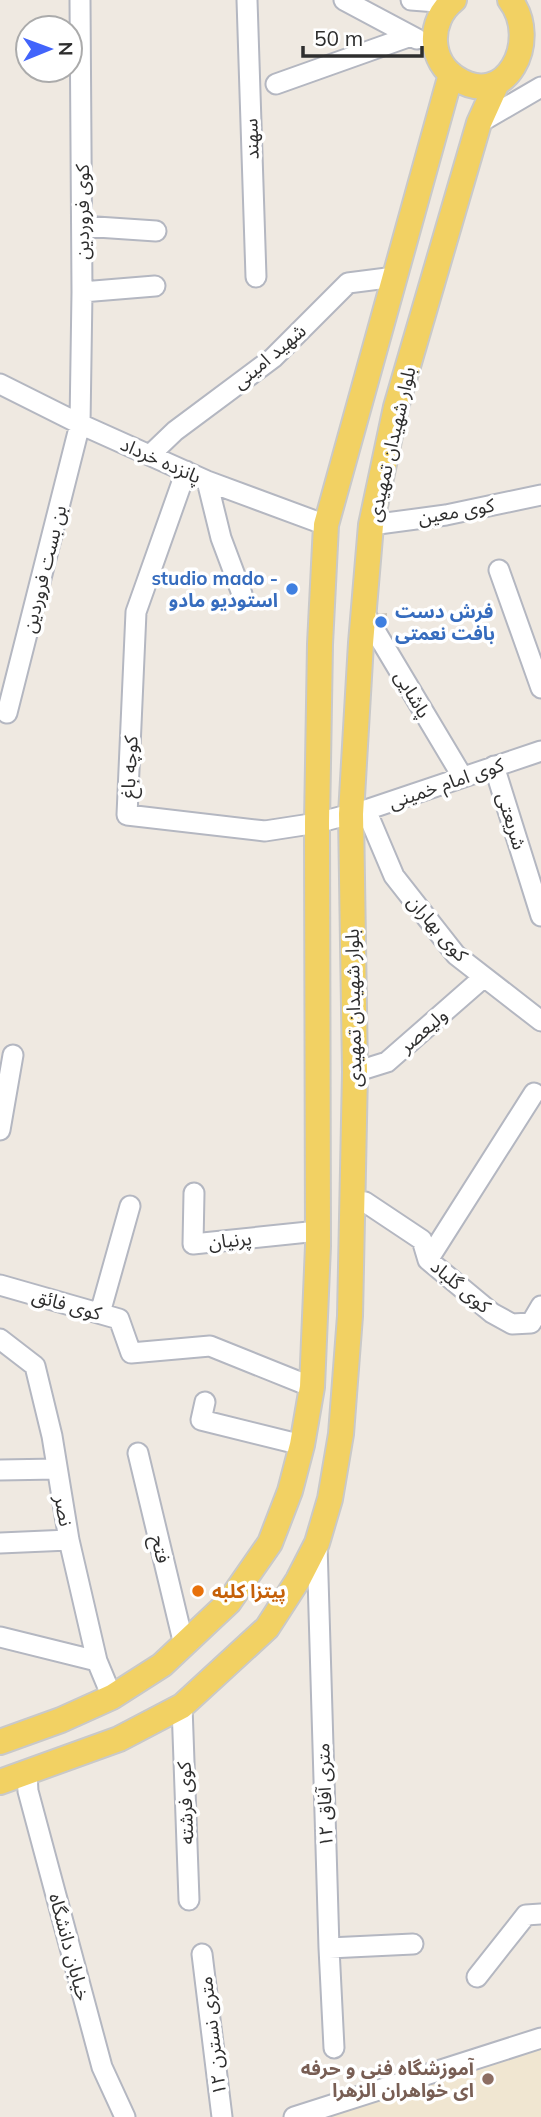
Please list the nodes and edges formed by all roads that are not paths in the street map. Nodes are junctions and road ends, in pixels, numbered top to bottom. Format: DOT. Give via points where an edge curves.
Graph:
graph roads {
  1 [pos="80,0"];
  2 [pos="247,0"];
  3 [pos="344,0"];
  4 [pos="411,0"];
  5 [pos="452,1"];
  6 [pos="516,2"];
  7 [pos="411,36"];
  8 [pos="436,49"];
  9 [pos="451,74"];
  10 [pos="497,83"];
  11 [pos="276,84"];
  12 [pos="541,87"];
  13 [pos="479,123"];
  14 [pos="82,226"];
  15 [pos="156,231"];
  16 [pos="256,277"];
  17 [pos="395,277"];
  18 [pos="155,286"];
  19 [pos="82,292"];
  20 [pos="0,384"];
  21 [pos="80,424"];
  22 [pos="150,455"];
  23 [pos="186,471"];
  24 [pos="207,481"];
  25 [pos="541,495"];
  26 [pos="326,525"];
  27 [pos="371,525"];
  28 [pos="499,570"];
  29 [pos="242,594"];
  30 [pos="364,612"];
  31 [pos="541,688"];
  32 [pos="8,713"];
  33 [pos="541,751"];
  34 [pos="495,766"];
  35 [pos="462,776"];
  36 [pos="359,812"];
  37 [pos="317,823"];
  38 [pos="541,916"];
  39 [pos="484,977"];
  40 [pos="541,1021"];
  41 [pos="13,1055"];
  42 [pos="355,1072"];
  43 [pos="534,1093"];
  44 [pos="0,1130"];
  45 [pos="194,1193"];
  46 [pos="352,1201"];
  47 [pos="130,1206"];
  48 [pos="318,1231"];
  49 [pos="428,1260"];
  50 [pos="0,1285"];
  51 [pos="541,1306"];
  52 [pos="100,1313"];
  53 [pos="0,1339"];
  54 [pos="312,1387"];
  55 [pos="205,1402"];
  56 [pos="302,1445"];
  57 [pos="138,1453"];
  58 [pos="57,1469"];
  59 [pos="0,1470"];
  60 [pos="69,1541"];
  61 [pos="317,1542"];
  62 [pos="0,1543"];
  63 [pos="0,1637"];
  64 [pos="184,1645"];
  65 [pos="97,1661"];
  66 [pos="112,1697"];
  67 [pos="182,1706"];
  68 [pos="0,1742"];
  69 [pos="8,1778"];
  70 [pos="189,1900"];
  71 [pos="541,1914"];
  72 [pos="413,1944"];
  73 [pos="329,1948"];
  74 [pos="202,1954"];
  75 [pos="477,1977"];
  76 [pos="541,2038"];
  77 [pos="334,2048"];
  78 [pos="125,2117"];
  79 [pos="222,2117"];
  80 [pos="295,2117"];
  1 -- 14 [label="street, کوی فروردین"];
  2 -- 16 [label="street, سهند"];
  3 -- 7 [label="street"];
  4 -- 5 [label="street"];
  5 -- 8 [label="main road" via="438,20"];
  6 -- 10 [label="main road" via="526,20 528,50 511,76"];
  7 -- 8 [label="street"];
  7 -- 11 [label="street"];
  8 -- 9 [label="main road"];
  9 -- 10 [label="main road" via="473,85"];
  9 -- 17 [label="main road, بلوار شهیدان تمهیدی"];
  10 -- 13 [label="main road, بلوار شهیدان تمهیدی"];
  12 -- 13 [label="street"];
  13 -- 27 [label="main road, بلوار شهیدان تمهیدی" via="396,407"];
  14 -- 15 [label="street"];
  14 -- 19 [label="street, کوی فروردین"];
  17 -- 22 [label="street, شهید امینی" via="348,283 273,358"];
  17 -- 26 [label="main road, بلوار شهیدان تمهیدی"];
  18 -- 19 [label="street"];
  19 -- 21 [label="street, کوی فروردین"];
  20 -- 21 [label="street, پانزده خرداد"];
  21 -- 22 [label="street, پانزده خرداد"];
  21 -- 32 [label="street, بن بست فروردین"];
  22 -- 23 [label="street, پانزده خرداد"];
  23 -- 24 [label="street, پانزده خرداد"];
  23 -- 37 [label="street, کوچه باغ" via="136,612 127,815 265,831"];
  24 -- 26 [label="street, پانزده خرداد"];
  24 -- 29 [label="street"];
  25 -- 27 [label="street, کوی معین"];
  26 -- 37 [label="main road, بلوار شهیدان تمهیدی"];
  27 -- 30 [label="main road, بلوار شهیدان تمهیدی"];
  28 -- 31 [label="street"];
  30 -- 35 [label="street, پاشایی"];
  30 -- 36 [label="main road, بلوار شهیدان تمهیدی"];
  33 -- 34 [label="street, کوی امام خمینی"];
  34 -- 35 [label="street, کوی امام خمینی"];
  34 -- 38 [label="street, شریعتی"];
  35 -- 36 [label="street, کوی امام خمینی"];
  36 -- 37 [label="street, کوی امام خمینی"];
  36 -- 39 [label="street, کوی بهاران" via="394,876 456,955"];
  36 -- 42 [label="main road, بلوار شهیدان تمهیدی"];
  37 -- 48 [label="main road, بلوار شهیدان تمهیدی"];
  39 -- 40 [label="street, کوی بهاران"];
  39 -- 42 [label="street, ولیعصر" via="387,1062"];
  41 -- 44 [label="street"];
  42 -- 46 [label="main road, بلوار شهیدان تمهیدی"];
  43 -- 49 [label="street"];
  45 -- 48 [label="street, پرنیان" via="193,1244"];
  46 -- 49 [label="street, کوی گلباد" via="365,1202 422,1240"];
  46 -- 61 [label="main road, بلوار شهیدان تمهیدی" via="341,1434"];
  47 -- 52 [label="street"];
  48 -- 54 [label="main road, بلوار شهیدان تمهیدی"];
  49 -- 51 [label="street, کوی گلباد" via="512,1324 531,1323"];
  50 -- 52 [label="street, کوی فائق"];
  52 -- 54 [label="street, کوی فائق" via="119,1319 131,1353 209,1346"];
  53 -- 58 [label="street, نصر" via="35,1366"];
  54 -- 56 [label="main road, بلوار شهیدان تمهیدی"];
  55 -- 56 [label="street" via="201,1420"];
  56 -- 64 [label="main road, بلوار شهیدان تمهیدی" via="270,1543 229,1602"];
  57 -- 64 [label="street, فتح"];
  58 -- 59 [label="street"];
  58 -- 60 [label="street, نصر"];
  60 -- 62 [label="street"];
  60 -- 65 [label="street, نصر"];
  61 -- 67 [label="main road, بلوار شهیدان تمهیدی" via="267,1629"];
  61 -- 73 [label="street, ۱۲ متری آفاق"];
  63 -- 65 [label="street"];
  64 -- 66 [label="main road, بلوار شهیدان تمهیدی"];
  65 -- 66 [label="street, نصر"];
  66 -- 68 [label="main road, بلوار شهیدان تمهیدی"];
  67 -- 69 [label="main road, بلوار شهیدان تمهیدی" via="118,1739"];
  67 -- 70 [label="street, کوی فرشته"];
  69 -- 78 [label="street, خیابان دانشگاه" via="28,1791 102,2067"];
  71 -- 75 [label="street" via="526,1915"];
  72 -- 73 [label="street"];
  73 -- 77 [label="street, ۱۲ متری آفاق"];
  74 -- 79 [label="street, ۱۲ متری نسترن"];
  76 -- 80 [label="street"];
}
